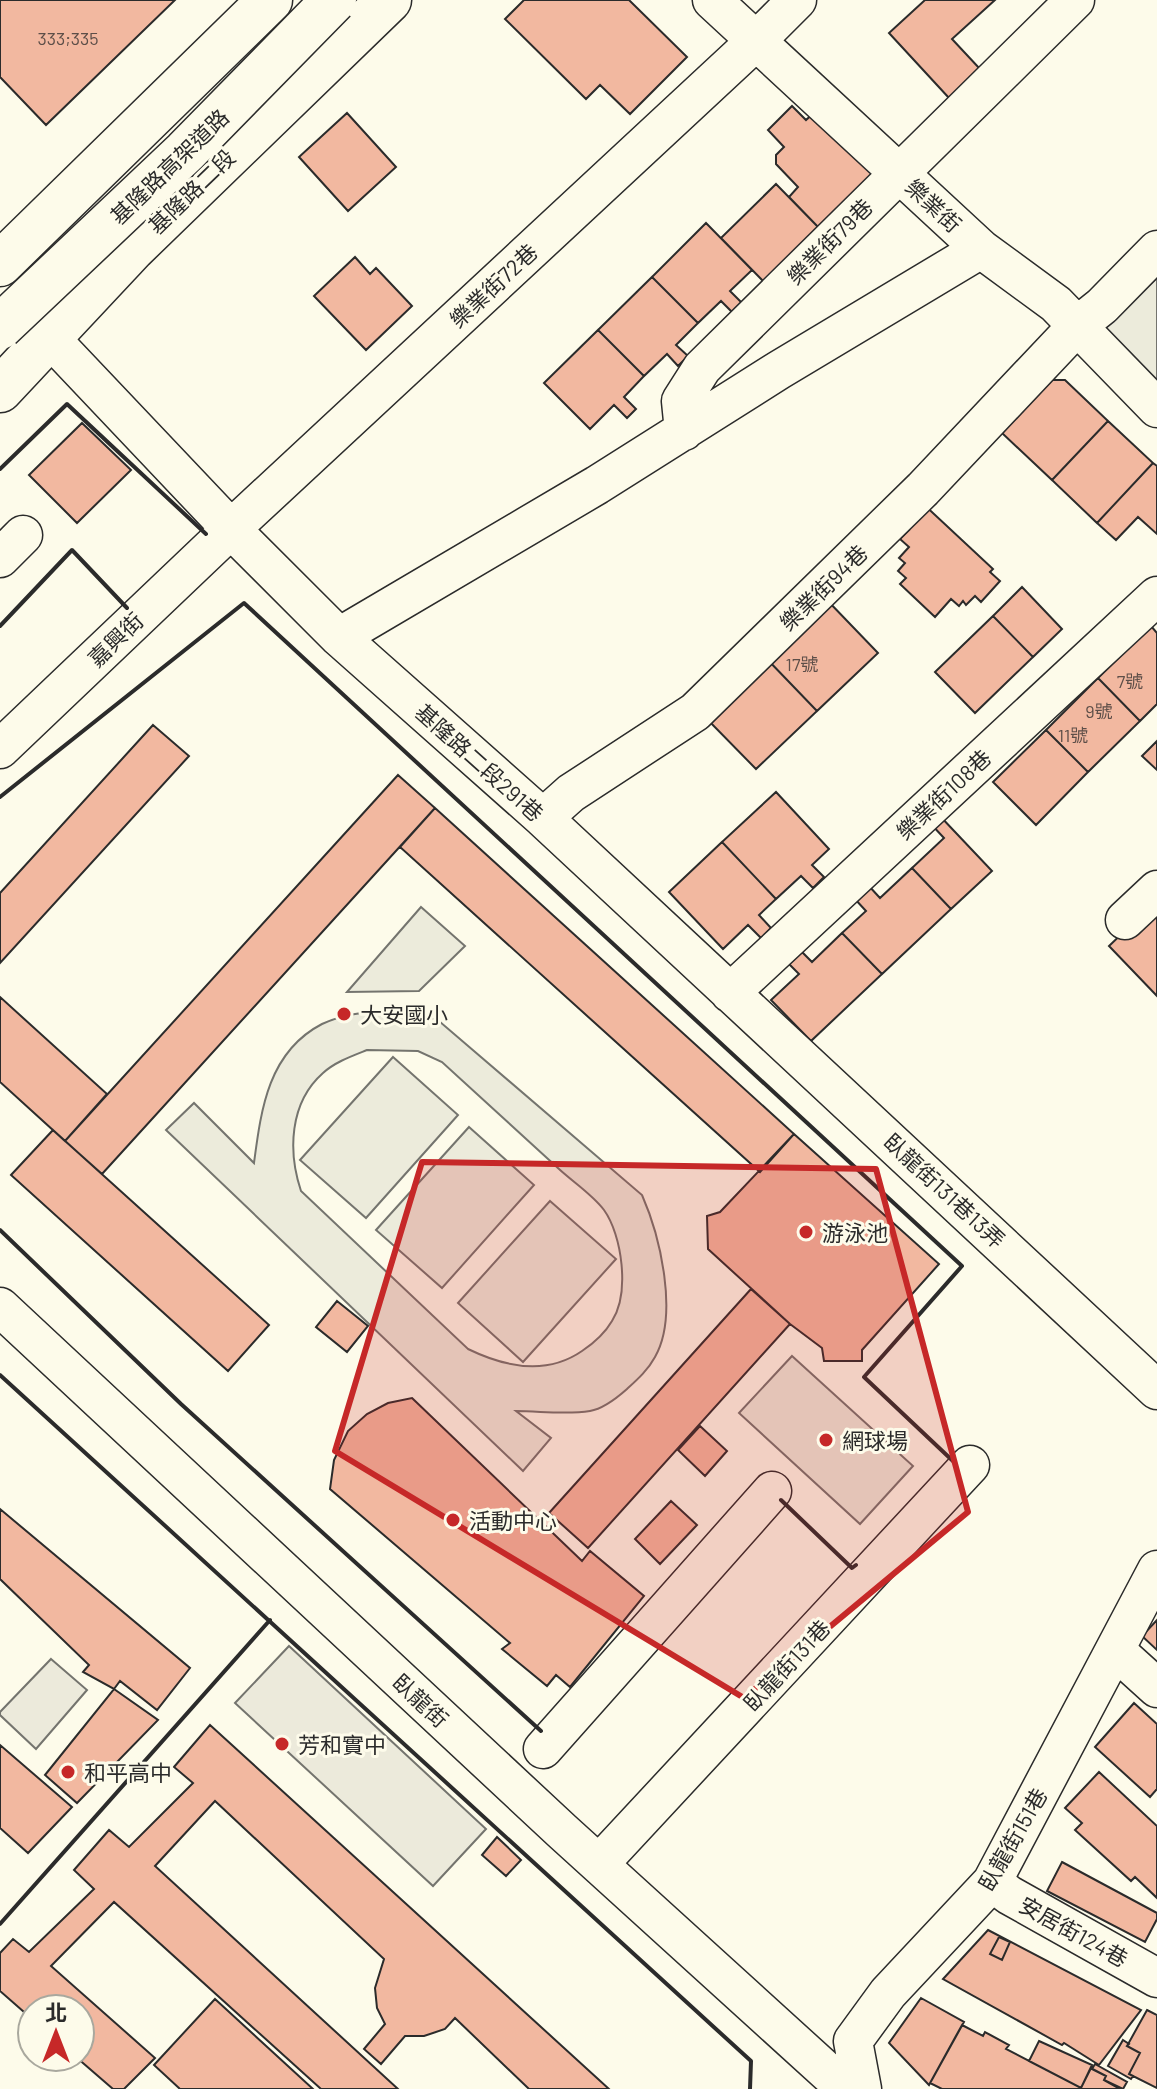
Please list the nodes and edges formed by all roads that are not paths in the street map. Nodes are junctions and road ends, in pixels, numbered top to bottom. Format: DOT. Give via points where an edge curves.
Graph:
graph roads {
  1 [pos="270,0"];
  2 [pos="334,0"];
  3 [pos="389,0"];
  4 [pos="712,0"];
  5 [pos="797,0"];
  6 [pos="1075,0"];
  7 [pos="755,42"];
  8 [pos="898,172"];
  9 [pos="77,187"];
  10 [pos="133,248"];
  11 [pos="981,249"];
  12 [pos="1157,250"];
  13 [pos="0,264"];
  14 [pos="1077,326"];
  15 [pos="0,327"];
  16 [pos="50,338"];
  17 [pos="0,390"];
  18 [pos="1157,408"];
  19 [pos="684,431"];
  20 [pos="231,529"];
  21 [pos="1157,596"];
  22 [pos="339,637"];
  23 [pos="0,749"];
  24 [pos="543,818"];
  25 [pos="1157,890"];
  26 [pos="1125,920"];
  27 [pos="730,993"];
  28 [pos="0,1307"];
  29 [pos="1157,1390"];
  30 [pos="970,1465"];
  31 [pos="772,1491"];
  32 [pos="1157,1570"];
  33 [pos="1115,1650"];
  34 [pos="1157,1688"];
  35 [pos="543,1749"];
  36 [pos="600,1863"];
  37 [pos="992,1882"];
  38 [pos="1157,1978"];
  39 [pos="846,2089"];
  40 [pos="862,2089"];
  1 -- 9 [label="main road"];
  2 -- 15 [label="main road, 基隆路高架道路, bridge" via="185,152"];
  3 -- 10 [label="main road, 基隆路二段"];
  4 -- 7 [label="street, 樂業街"];
  5 -- 7 [label="street, 樂業街72巷"];
  6 -- 8 [label="street, 樂業街79巷"];
  7 -- 8 [label="street, 樂業街"];
  7 -- 20 [label="street, 樂業街72巷"];
  8 -- 11 [label="street, 樂業街"];
  8 -- 19 [label="street, 樂業街79巷" via="702,368 681,401"];
  9 -- 10 [label="street"];
  9 -- 13 [label="main road"];
  10 -- 16 [label="main road, 基隆路二段"];
  11 -- 14 [label="street, 樂業街"];
  11 -- 19 [label="street"];
  12 -- 14 [label="street"];
  14 -- 18 [label="street, 樂業街"];
  14 -- 24 [label="street, 樂業街94巷" via="923,489 695,712 571,793"];
  16 -- 17 [label="main road, 基隆路二段"];
  16 -- 20 [label="street, 基隆路二段291巷"];
  19 -- 22 [label="street"];
  20 -- 22 [label="street, 基隆路二段291巷"];
  20 -- 23 [label="street, 嘉興街"];
  21 -- 27 [label="street, 樂業街108巷"];
  22 -- 24 [label="street, 基隆路二段291巷"];
  24 -- 27 [label="street, 基隆路二段291巷"];
  25 -- 26 [label="street"];
  27 -- 29 [label="street, 臥龍街131巷13弄"];
  28 -- 36 [label="street, 臥龍街"];
  30 -- 36 [label="street, 臥龍街131巷"];
  31 -- 35 [label="street"];
  32 -- 33 [label="street, 臥龍街151巷"];
  33 -- 34 [label="street"];
  33 -- 37 [label="street, 臥龍街151巷"];
  36 -- 39 [label="street, 臥龍街"];
  37 -- 38 [label="street, 安居街124巷"];
  37 -- 40 [label="street, 臥龍街151巷" via="888,1993 853,2041"];
}
